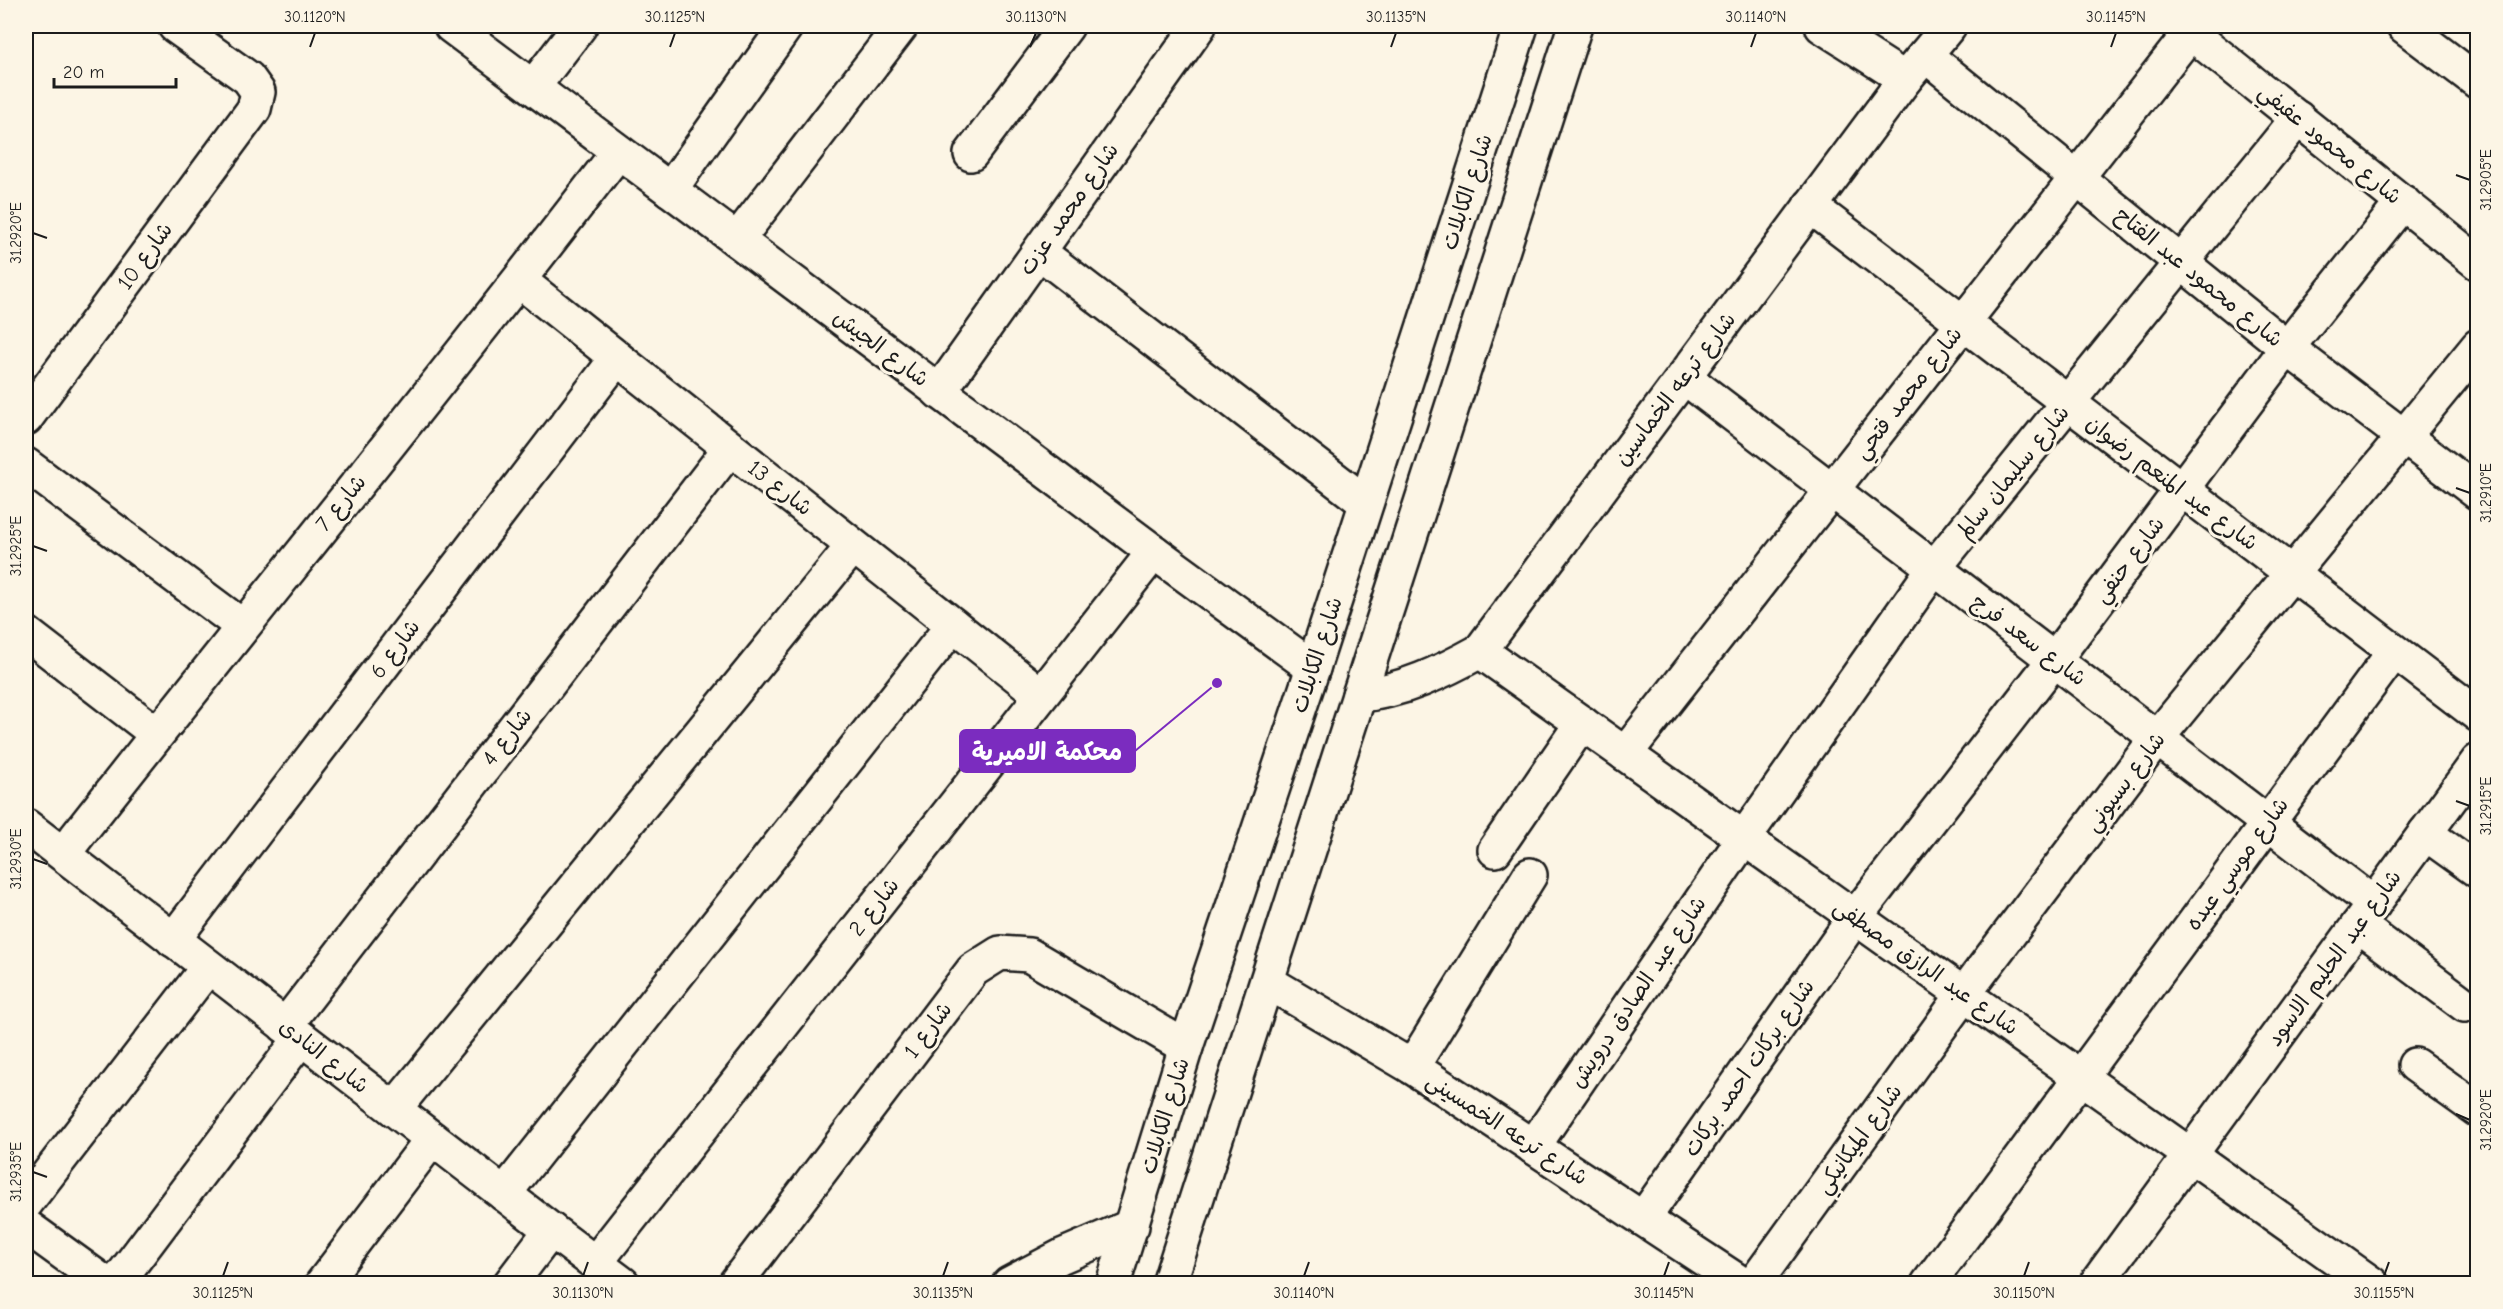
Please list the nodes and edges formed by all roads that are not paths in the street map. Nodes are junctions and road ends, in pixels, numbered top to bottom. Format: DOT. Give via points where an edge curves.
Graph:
graph roads {
  1 [pos="451,26"];
  2 [pos="580,26"];
  3 [pos="786,26"];
  4 [pos="901,26"];
  5 [pos="1067,26"];
  6 [pos="1199,26"];
  7 [pos="1521,26"];
  8 [pos="1575,26"];
  9 [pos="1822,26"];
  10 [pos="1949,26"];
  11 [pos="2404,26"];
  12 [pos="2186,29"];
  13 [pos="192,30"];
  14 [pos="1915,67"];
  15 [pos="2478,82"];
  16 [pos="533,87"];
  17 [pos="2298,118"];
  18 [pos="618,152"];
  19 [pos="971,154"];
  20 [pos="2076,178"];
  21 [pos="670,190"];
  22 [pos="2403,202"];
  23 [pos="1810,206"];
  24 [pos="737,240"];
  25 [pos="1039,252"];
  26 [pos="2478,262"];
  27 [pos="2182,264"];
  28 [pos="520,281"];
  29 [pos="1963,323"];
  30 [pos="2478,346"];
  31 [pos="2287,348"];
  32 [pos="617,358"];
  33 [pos="1684,377"];
  34 [pos="939,392"];
  35 [pos="2068,404"];
  36 [pos="26,418"];
  37 [pos="2403,437"];
  38 [pos="730,448"];
  39 [pos="26,465"];
  40 [pos="2181,489"];
  41 [pos="1832,490"];
  42 [pos="2478,493"];
  43 [pos="1366,503"];
  44 [pos="853,546"];
  45 [pos="1154,552"];
  46 [pos="1934,568"];
  47 [pos="2292,574"];
  48 [pos="953,625"];
  49 [pos="242,626"];
  50 [pos="26,633"];
  51 [pos="1480,651"];
  52 [pos="2394,652"];
  53 [pos="2054,660"];
  54 [pos="1313,668"];
  55 [pos="1040,694"];
  56 [pos="1359,695"];
  57 [pos="2478,715"];
  58 [pos="1582,723"];
  59 [pos="157,734"];
  60 [pos="2157,738"];
  61 [pos="1625,754"];
  62 [pos="2478,762"];
  63 [pos="2268,822"];
  64 [pos="26,826"];
  65 [pos="2425,833"];
  66 [pos="1744,838"];
  67 [pos="1495,850"];
  68 [pos="63,854"];
  69 [pos="2478,871"];
  70 [pos="1530,875"];
  71 [pos="2366,914"];
  72 [pos="1856,917"];
  73 [pos="173,940"];
  74 [pos="208,967"];
  75 [pos="1268,982"];
  76 [pos="1964,994"];
  77 [pos="2465,1005"];
  78 [pos="293,1032"];
  79 [pos="1186,1047"];
  80 [pos="2415,1065"];
  81 [pos="1412,1067"];
  82 [pos="2080,1077"];
  83 [pos="394,1109"];
  84 [pos="2478,1110"];
  85 [pos="432,1138"];
  86 [pos="1533,1147"];
  87 [pos="2190,1155"];
  88 [pos="504,1194"];
  89 [pos="26,1203"];
  90 [pos="1643,1219"];
  91 [pos="26,1226"];
  92 [pos="1132,1226"];
  93 [pos="551,1230"];
  94 [pos="596,1262"];
  95 [pos="105,1284"];
  96 [pos="116,1284"];
  97 [pos="322,1284"];
  98 [pos="510,1284"];
  99 [pos="624,1284"];
  100 [pos="735,1284"];
  101 [pos="1009,1284"];
  102 [pos="1113,1284"];
  103 [pos="1169,1284"];
  104 [pos="1742,1284"];
  105 [pos="1754,1284"];
  106 [pos="1928,1284"];
  107 [pos="2096,1284"];
  108 [pos="2372,1284"];
  1 -- 16 [label="street, شارع الجيش"];
  2 -- 16 [label="street"];
  3 -- 21 [label="street"];
  4 -- 24 [label="street"];
  5 -- 19 [label="street"];
  6 -- 25 [label="street, شارع محمد عزت"];
  7 -- 43 [label="street, شارع الكابلات"];
  8 -- 56 [label="street"];
  9 -- 14 [label="street, شارع محمود عبد الفتاح"];
  10 -- 14 [label="street, شارع ترعه الخماسين"];
  11 -- 15 [label="street"];
  12 -- 17 [label="street, شارع محمود عفيفي"];
  12 -- 20 [label="street, شارع محمد فتحي"];
  13 -- 36 [label="street, شارع 10" via="248,78 258,92 254,109"];
  14 -- 20 [label="street, شارع محمود عبد الفتاح"];
  14 -- 23 [label="street, شارع ترعه الخماسين"];
  16 -- 18 [label="street, شارع الجيش"];
  17 -- 22 [label="street, شارع محمود عفيفي"];
  17 -- 27 [label="street, شارع سليمان سالم"];
  18 -- 21 [label="street, شارع الجيش"];
  18 -- 28 [label="street, شارع 7"];
  20 -- 27 [label="street, شارع محمود عبد الفتاح"];
  20 -- 29 [label="street, شارع محمد فتحي"];
  21 -- 24 [label="street, شارع الجيش"];
  22 -- 26 [label="street, شارع محمود عفيفي"];
  22 -- 31 [label="street, شارع حنفي"];
  23 -- 29 [label="street, شارع عبد المنعم رضوان"];
  23 -- 33 [label="street, شارع ترعه الخماسين"];
  24 -- 34 [label="street, شارع الجيش"];
  25 -- 34 [label="street, شارع محمد عزت"];
  25 -- 43 [label="street"];
  27 -- 31 [label="street, شارع محمود عبد الفتاح"];
  27 -- 35 [label="street, شارع سليمان سالم"];
  28 -- 32 [label="street, شارع 13"];
  28 -- 49 [label="street, شارع 7"];
  29 -- 35 [label="street, شارع عبد المنعم رضوان"];
  29 -- 41 [label="street, شارع محمد فتحي"];
  30 -- 37 [label="street, شارع بسيوني"];
  31 -- 37 [label="street, شارع محمود عبد الفتاح"];
  31 -- 40 [label="street, شارع حنفي"];
  32 -- 38 [label="street, شارع 13"];
  32 -- 73 [label="street, شارع 6"];
  33 -- 41 [label="street, شارع سعد فرج"];
  33 -- 51 [label="street, شارع ترعه الخماسين"];
  34 -- 45 [label="street, شارع الجيش"];
  35 -- 40 [label="street, شارع عبد المنعم رضوان"];
  35 -- 46 [label="street, شارع سليمان سالم"];
  37 -- 42 [label="street, شارع محمود عبد الفتاح"];
  37 -- 47 [label="street, شارع بسيوني"];
  38 -- 44 [label="street, شارع 13"];
  38 -- 78 [label="street, شارع 4"];
  39 -- 49 [label="street"];
  40 -- 47 [label="street, شارع عبد المنعم رضوان"];
  40 -- 53 [label="street, شارع حنفي"];
  41 -- 46 [label="street, شارع سعد فرج"];
  41 -- 61 [label="street, شارع محمد فتحي"];
  43 -- 54 [label="street, شارع الكابلات"];
  44 -- 48 [label="street, شارع 13"];
  44 -- 83 [label="street"];
  45 -- 54 [label="street, شارع الجيش"];
  45 -- 55 [label="street, شارع 2"];
  46 -- 53 [label="street, شارع سعد فرج"];
  46 -- 66 [label="street, شارع سليمان سالم"];
  47 -- 52 [label="street, شارع عبد المنعم رضوان"];
  47 -- 60 [label="street, شارع بسيوني"];
  48 -- 55 [label="street, شارع 13"];
  48 -- 88 [label="street"];
  49 -- 59 [label="street, شارع 7"];
  50 -- 59 [label="street"];
  51 -- 56 [label="street, شارع ترعه الخماسين" via="1448,669 1388,691"];
  51 -- 58 [label="street, شارع عبد الرازق مصطفى"];
  52 -- 57 [label="street, شارع عبد المنعم رضوان"];
  52 -- 63 [label="street, شارع موسي عبده"];
  53 -- 60 [label="street, شارع سعد فرج"];
  53 -- 72 [label="street, شارع حنفي"];
  54 -- 79 [label="street, شارع الكابلات"];
  55 -- 94 [label="street, شارع 2"];
  56 -- 75 [label="street"];
  58 -- 61 [label="street, شارع عبد الرازق مصطفى"];
  58 -- 67 [label="street"];
  59 -- 68 [label="street, شارع 7"];
  60 -- 63 [label="street, شارع سعد فرج"];
  60 -- 76 [label="street, شارع بسيوني"];
  61 -- 66 [label="street, شارع عبد الرازق مصطفى"];
  62 -- 65 [label="street, شارع عبد الحليم الاسود"];
  63 -- 71 [label="street, شارع سعد فرج"];
  63 -- 82 [label="street, شارع موسي عبده"];
  64 -- 68 [label="street, شارع النادى"];
  65 -- 69 [label="street"];
  65 -- 71 [label="street, شارع عبد الحليم الاسود"];
  66 -- 72 [label="street, شارع عبد الرازق مصطفى"];
  66 -- 86 [label="street, شارع عبد الصادق درويش"];
  68 -- 73 [label="street, شارع النادى"];
  70 -- 81 [label="street"];
  71 -- 77 [label="street, شارع سعد فرج"];
  71 -- 87 [label="street, شارع عبد الحليم الاسود"];
  72 -- 76 [label="street, شارع عبد الرازق مصطفى"];
  72 -- 90 [label="street, شارع بركات احمد بركات"];
  73 -- 74 [label="street, شارع النادى"];
  74 -- 78 [label="street, شارع النادى"];
  74 -- 89 [label="street"];
  75 -- 81 [label="street, شارع ترعه الخمسينى"];
  75 -- 103 [label="street"];
  76 -- 82 [label="street, شارع عبد الرازق مصطفى"];
  76 -- 105 [label="street, شارع الميكانيكي"];
  78 -- 83 [label="street, شارع النادى"];
  78 -- 96 [label="street, شارع 4"];
  79 -- 92 [label="street, شارع الكابلات"];
  79 -- 100 [label="street, شارع 1" via="1029,955 1000,953 973,970"];
  80 -- 84 [label="street"];
  81 -- 86 [label="street, شارع ترعه الخمسينى"];
  82 -- 87 [label="street, شارع عبد الرازق مصطفى"];
  82 -- 106 [label="street, شارع موسي عبده"];
  83 -- 85 [label="street, شارع النادى"];
  85 -- 88 [label="street, شارع النادى"];
  85 -- 97 [label="street"];
  86 -- 90 [label="street, شارع ترعه الخمسينى"];
  87 -- 107 [label="street, شارع عبد الحليم الاسود"];
  87 -- 108 [label="street, شارع عبد الرازق مصطفى"];
  88 -- 93 [label="street, شارع النادى"];
  90 -- 104 [label="street, شارع ترعه الخمسينى"];
  91 -- 95 [label="street"];
  92 -- 101 [label="street"];
  92 -- 102 [label="street, شارع الكابلات"];
  93 -- 94 [label="street, شارع النادى"];
  93 -- 98 [label="street"];
  94 -- 99 [label="street, شارع النادى"];
}
